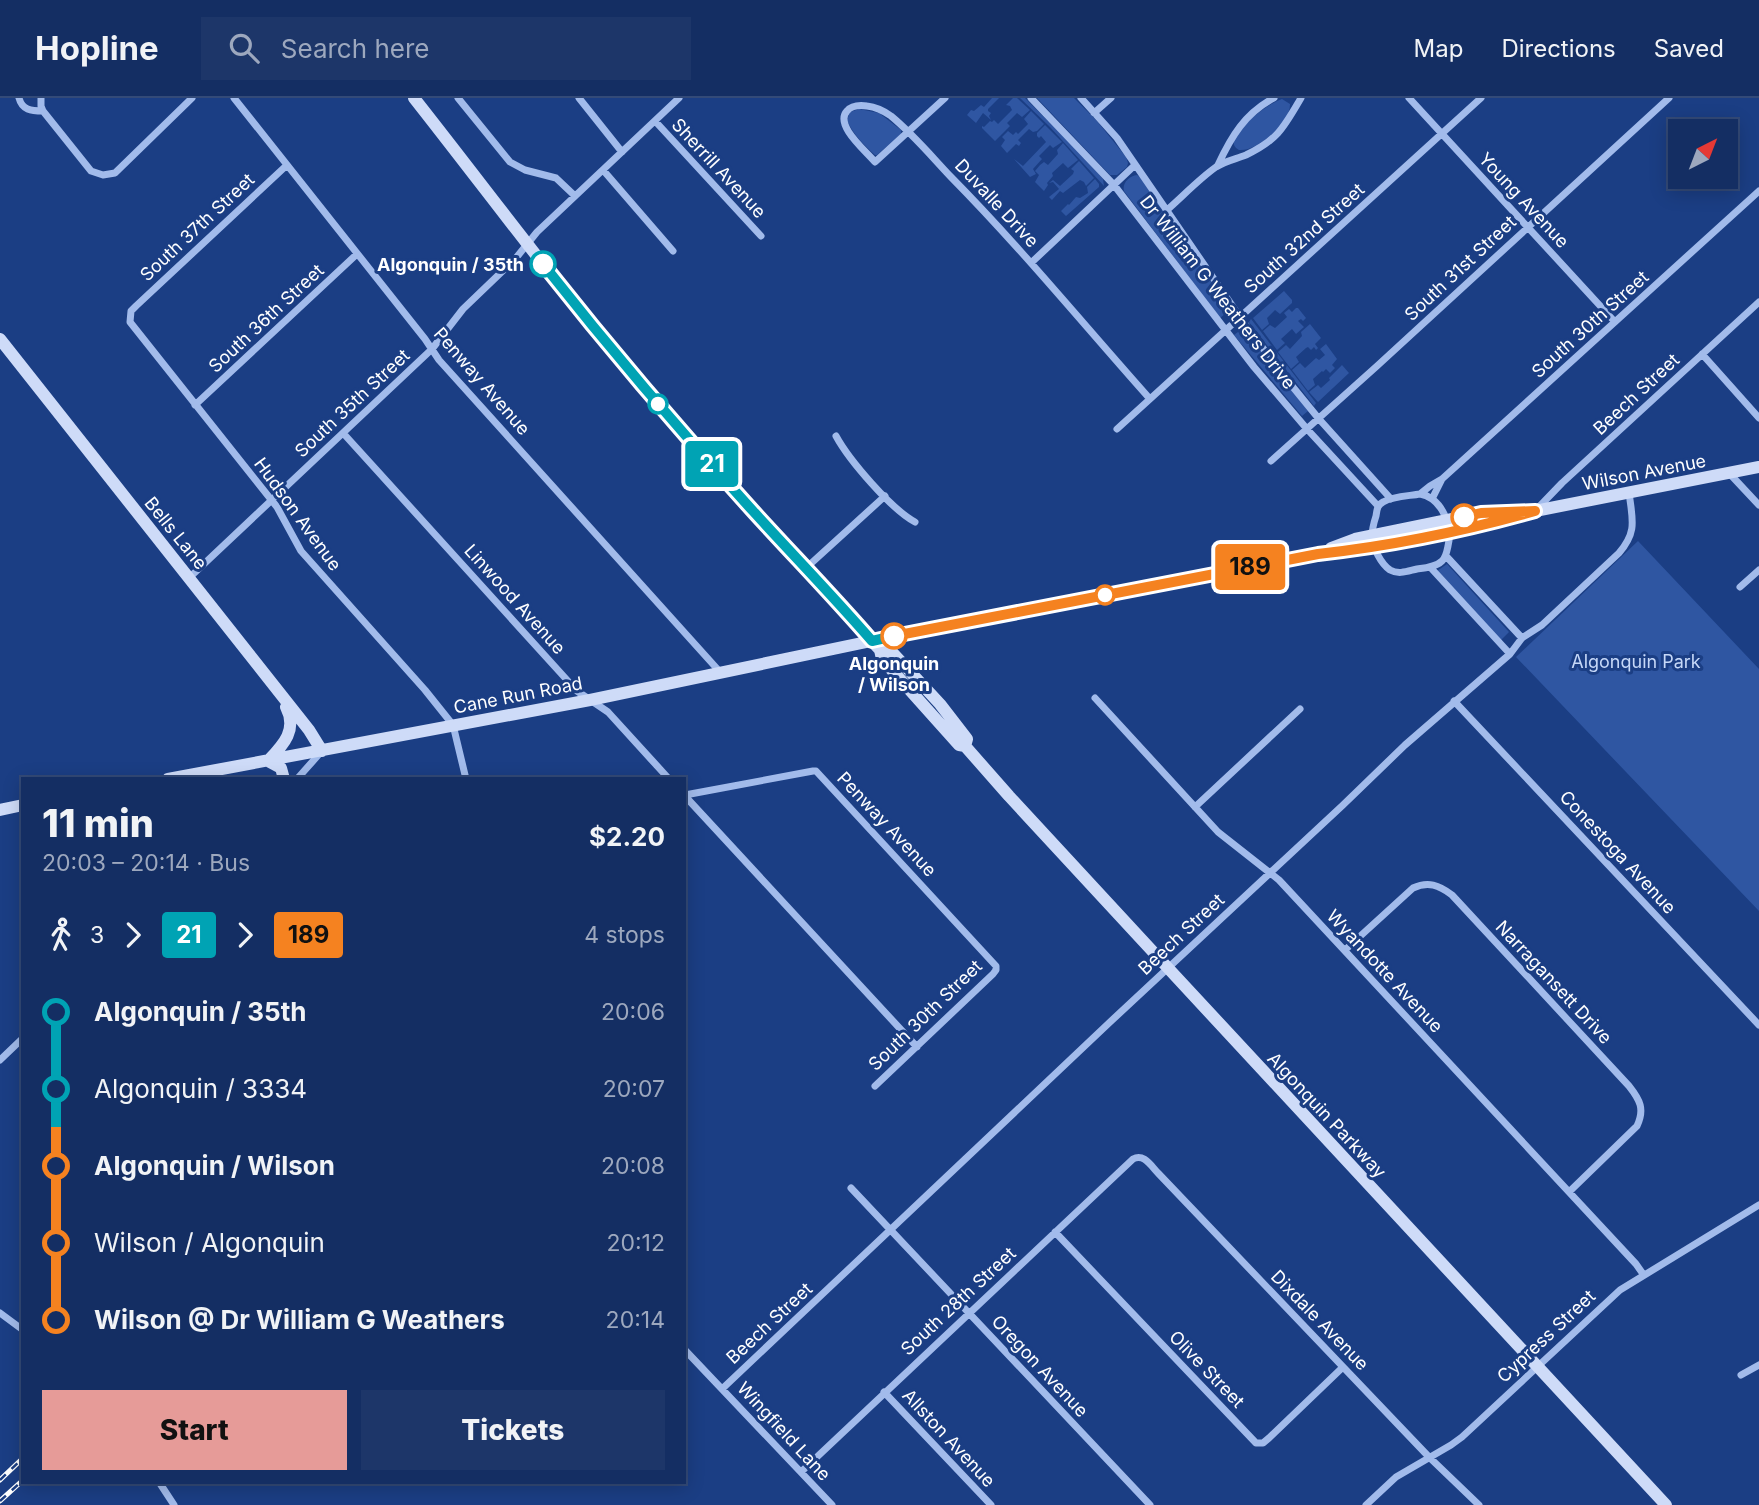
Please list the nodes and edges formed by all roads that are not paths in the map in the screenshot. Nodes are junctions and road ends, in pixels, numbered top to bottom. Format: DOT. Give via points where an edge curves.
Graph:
graph roads {
  1 [pos="19,98"];
  2 [pos="41,98"];
  3 [pos="192,98"];
  4 [pos="234,98"];
  5 [pos="414,98"];
  6 [pos="458,98"];
  7 [pos="579,98"];
  8 [pos="679,98"];
  9 [pos="945,98"];
  10 [pos="1031,98"];
  11 [pos="1081,98"];
  12 [pos="1111,98"];
  13 [pos="1274,98"];
  14 [pos="1301,98"];
  15 [pos="1409,98"];
  16 [pos="1481,98"];
  17 [pos="1669,98"];
  18 [pos="43,111"];
  19 [pos="1094,113"];
  20 [pos="655,121"];
  21 [pos="908,132"];
  22 [pos="1442,134"];
  23 [pos="622,152"];
  24 [pos="287,165"];
  25 [pos="1135,165"];
  26 [pos="1217,166"];
  27 [pos="603,170"];
  28 [pos="1114,185"];
  29 [pos="1759,191"];
  30 [pos="575,196"];
  31 [pos="1167,210"];
  32 [pos="1528,228"];
  33 [pos="761,236"];
  34 [pos="528,244"];
  35 [pos="673,251"];
  36 [pos="357,254"];
  37 [pos="1031,263"];
  38 [pos="1759,302"];
  39 [pos="130,314"];
  40 [pos="1240,317"];
  41 [pos="1615,322"];
  42 [pos="1225,330"];
  43 [pos="0,339"];
  44 [pos="432,349"];
  45 [pos="1702,354"];
  46 [pos="1150,399"];
  47 [pos="195,405"];
  48 [pos="1759,418"];
  49 [pos="1319,419"];
  50 [pos="1117,429"];
  51 [pos="1307,429"];
  52 [pos="343,433"];
  53 [pos="836,436"];
  54 [pos="1271,461"];
  55 [pos="1759,467"];
  56 [pos="1729,473"];
  57 [pos="1442,480"];
  58 [pos="1629,492"];
  59 [pos="1420,494"];
  60 [pos="885,496"];
  61 [pos="1391,499"];
  62 [pos="1432,499"];
  63 [pos="271,500"];
  64 [pos="1759,505"];
  65 [pos="1378,506"];
  66 [pos="1535,511"];
  67 [pos="915,522"];
  68 [pos="1448,526"];
  69 [pos="1373,541"];
  70 [pos="1446,556"];
  71 [pos="1430,567"];
  72 [pos="806,568"];
  73 [pos="1759,570"];
  74 [pos="189,578"];
  75 [pos="1740,587"];
  76 [pos="1522,638"];
  77 [pos="876,645"];
  78 [pos="1510,654"];
  79 [pos="720,673"];
  80 [pos="274,685"];
  81 [pos="1095,698"];
  82 [pos="590,699"];
  83 [pos="1454,701"];
  84 [pos="1300,709"];
  85 [pos="453,726"];
  86 [pos="322,751"];
  87 [pos="268,761"];
  88 [pos="179,777"];
  89 [pos="283,777"];
  90 [pos="299,777"];
  91 [pos="466,777"];
  92 [pos="667,777"];
  93 [pos="686,795"];
  94 [pos="686,797"];
  95 [pos="21,806"];
  96 [pos="1195,807"];
  97 [pos="0,810"];
  98 [pos="1270,873"];
  99 [pos="1345,950"];
  100 [pos="996,966"];
  101 [pos="1168,968"];
  102 [pos="1759,1024"];
  103 [pos="21,1040"];
  104 [pos="917,1047"];
  105 [pos="0,1060"];
  106 [pos="875,1086"];
  107 [pos="1140,1157"];
  108 [pos="850,1188"];
  109 [pos="1569,1192"];
  110 [pos="1759,1205"];
  111 [pos="891,1230"];
  112 [pos="1055,1232"];
  113 [pos="1643,1274"];
  114 [pos="0,1313"];
  115 [pos="968,1313"];
  116 [pos="21,1329"];
  117 [pos="686,1351"];
  118 [pos="1759,1365"];
  119 [pos="1537,1366"];
  120 [pos="1343,1367"];
  121 [pos="1741,1376"];
  122 [pos="722,1389"];
  123 [pos="884,1392"];
  124 [pos="1429,1457"];
  125 [pos="801,1472"];
  126 [pos="160,1484"];
  127 [pos="174,1505"];
  128 [pos="832,1505"];
  129 [pos="991,1505"];
  130 [pos="1150,1505"];
  131 [pos="1366,1505"];
  132 [pos="1479,1505"];
  133 [pos="1666,1505"];
  1 -- 18 [label="street" via="25,108"];
  2 -- 18 [label="street"];
  3 -- 18 [label="street" via="115,173 103,175 91,171"];
  4 -- 24 [label="street, Penway Avenue"];
  5 -- 34 [label="main road, Algonquin Parkway"];
  6 -- 30 [label="street" via="510,162 556,178"];
  7 -- 23 [label="street"];
  8 -- 20 [label="street, South 35th Street"];
  9 -- 21 [label="street"];
  10 -- 28 [label="street, Dr William G Weathers Drive"];
  11 -- 19 [label="street, Dr William G Weathers Drive"];
  12 -- 19 [label="street"];
  13 -- 26 [label="street" via="1243,121"];
  14 -- 26 [label="street" via="1283,128 1265,145"];
  15 -- 22 [label="street, Young Avenue"];
  16 -- 22 [label="street, South 32nd Street"];
  17 -- 32 [label="street, South 31st Street"];
  19 -- 25 [label="street, Dr William G Weathers Drive"];
  20 -- 23 [label="street, South 35th Street"];
  20 -- 33 [label="street, Sherrill Avenue"];
  21 -- 21 [label="street, Duvalle Drive" via="875,107 850,108 844,116 846,129 875,162"];
  21 -- 37 [label="street, Duvalle Drive"];
  22 -- 32 [label="street, Young Avenue"];
  22 -- 40 [label="street, South 32nd Street"];
  23 -- 27 [label="street, South 35th Street"];
  24 -- 36 [label="street, Penway Avenue"];
  24 -- 39 [label="street, South 37th Street"];
  25 -- 28 [label="street"];
  25 -- 31 [label="street, Dr William G Weathers Drive"];
  26 -- 31 [label="street"];
  27 -- 30 [label="street, South 35th Street"];
  27 -- 35 [label="street"];
  28 -- 37 [label="street"];
  28 -- 42 [label="street, Dr William G Weathers Drive"];
  29 -- 41 [label="street, South 30th Street"];
  30 -- 34 [label="street, South 35th Street"];
  31 -- 40 [label="street, Dr William G Weathers Drive"];
  32 -- 41 [label="street, Young Avenue"];
  32 -- 49 [label="street, South 31st Street"];
  34 -- 44 [label="street, South 35th Street" via="463,309"];
  34 -- 72 [label="main road, Algonquin Parkway" via="667,413"];
  36 -- 44 [label="street, Penway Avenue"];
  36 -- 47 [label="street, South 36th Street"];
  37 -- 46 [label="street, Duvalle Drive"];
  38 -- 45 [label="street, Beech Street"];
  39 -- 47 [label="street, Hudson Avenue" via="130,322"];
  40 -- 42 [label="street, South 32nd Street"];
  40 -- 49 [label="street, Dr William G Weathers Drive"];
  41 -- 57 [label="street, South 30th Street"];
  42 -- 46 [label="street, South 32nd Street"];
  42 -- 51 [label="street, Dr William G Weathers Drive"];
  43 -- 74 [label="main road, Bells Lane"];
  44 -- 52 [label="street, South 35th Street"];
  44 -- 79 [label="street, Penway Avenue"];
  45 -- 48 [label="street"];
  45 -- 66 [label="street, Beech Street"];
  46 -- 50 [label="street, South 32nd Street"];
  47 -- 63 [label="street, Hudson Avenue"];
  49 -- 51 [label="street, South 31st Street"];
  49 -- 61 [label="street, Dr William G Weathers Drive"];
  51 -- 54 [label="street, South 31st Street"];
  51 -- 65 [label="street, Dr William G Weathers Drive"];
  52 -- 63 [label="street, South 35th Street"];
  52 -- 82 [label="street, Linwood Avenue" via="577,691"];
  53 -- 60 [label="street"];
  55 -- 56 [label="main road, Wilson Avenue"];
  56 -- 58 [label="main road, Wilson Avenue"];
  56 -- 64 [label="street"];
  57 -- 59 [label="street, South 30th Street"];
  57 -- 62 [label="street, South 30th Street"];
  58 -- 66 [label="main road, Wilson Avenue"];
  58 -- 76 [label="street, Beech Street" via="1633,521 1627,544 1542,625"];
  59 -- 61 [label="street"];
  59 -- 62 [label="street"];
  60 -- 67 [label="street"];
  60 -- 72 [label="street"];
  61 -- 65 [label="street"];
  62 -- 68 [label="street"];
  63 -- 74 [label="street, South 35th Street"];
  63 -- 85 [label="street, Hudson Avenue" via="301,551"];
  65 -- 69 [label="street"];
  66 -- 68 [label="main road, Wilson Avenue" via="1485,525"];
  68 -- 69 [label="main road, Wilson Avenue"];
  68 -- 70 [label="street"];
  69 -- 71 [label="street" via="1383,563 1393,571"];
  69 -- 77 [label="main road, Wilson Avenue"];
  70 -- 71 [label="street"];
  70 -- 76 [label="street"];
  71 -- 78 [label="street"];
  72 -- 77 [label="main road, Algonquin Parkway"];
  73 -- 75 [label="street"];
  74 -- 80 [label="main road, Bells Lane"];
  76 -- 78 [label="street, Beech Street"];
  77 -- 79 [label="main road, Cane Run Road"];
  77 -- 101 [label="main road, Algonquin Parkway" via="882,659"];
  78 -- 83 [label="street, Beech Street"];
  79 -- 82 [label="main road, Cane Run Road"];
  80 -- 86 [label="main road, Bells Lane"];
  80 -- 87 [label="main road" via="290,715 291,728"];
  81 -- 96 [label="street, Wyandotte Avenue"];
  82 -- 85 [label="main road, Cane Run Road"];
  82 -- 92 [label="street, Linwood Avenue" via="608,712"];
  83 -- 98 [label="street, Beech Street"];
  83 -- 102 [label="street, Conestoga Avenue"];
  84 -- 96 [label="street"];
  85 -- 86 [label="main road, Cane Run Road"];
  85 -- 91 [label="street"];
  86 -- 87 [label="main road, Cane Run Road"];
  86 -- 90 [label="street"];
  87 -- 88 [label="main road, Cane Run Road"];
  87 -- 89 [label="main road" via="281,768"];
  93 -- 100 [label="street, Penway Avenue" via="816,771"];
  94 -- 104 [label="street"];
  95 -- 97 [label="main road"];
  96 -- 98 [label="street, Wyandotte Avenue" via="1227,840"];
  98 -- 99 [label="street, Wyandotte Avenue"];
  98 -- 101 [label="street, Beech Street"];
  99 -- 109 [label="street, Wyandotte Avenue"];
  99 -- 109 [label="street, Narragansett Drive" via="1413,888 1426,884 1441,887 1592,1046 1638,1097 1642,1115 1632,1132"];
  100 -- 104 [label="street, South 30th Street"];
  101 -- 111 [label="street, Beech Street"];
  101 -- 119 [label="main road, Algonquin Parkway"];
  103 -- 105 [label="street"];
  104 -- 106 [label="street, South 30th Street"];
  107 -- 112 [label="street, South 28th Street"];
  107 -- 120 [label="street, Dixdale Avenue"];
  108 -- 111 [label="street, Oregon Avenue"];
  109 -- 113 [label="street, Wyandotte Avenue"];
  110 -- 113 [label="street, Cypress Street"];
  111 -- 115 [label="street, Oregon Avenue"];
  111 -- 122 [label="street, Beech Street"];
  112 -- 115 [label="street, South 28th Street"];
  112 -- 120 [label="street, Olive Street" via="1256,1443 1269,1438"];
  113 -- 119 [label="street, Cypress Street" via="1614,1294"];
  114 -- 116 [label="street"];
  115 -- 123 [label="street, South 28th Street"];
  115 -- 130 [label="street, Oregon Avenue"];
  117 -- 122 [label="street, Wingfield Lane"];
  118 -- 121 [label="street"];
  119 -- 124 [label="street, Cypress Street" via="1462,1437"];
  119 -- 133 [label="main road, Algonquin Parkway"];
  120 -- 124 [label="street, Dixdale Avenue"];
  122 -- 125 [label="street, Wingfield Lane"];
  123 -- 125 [label="street, South 28th Street"];
  123 -- 129 [label="street, Allston Avenue"];
  124 -- 131 [label="street, Cypress Street" via="1396,1477"];
  124 -- 132 [label="street, Dixdale Avenue"];
  125 -- 128 [label="street, Wingfield Lane"];
  126 -- 127 [label="street"];
}
